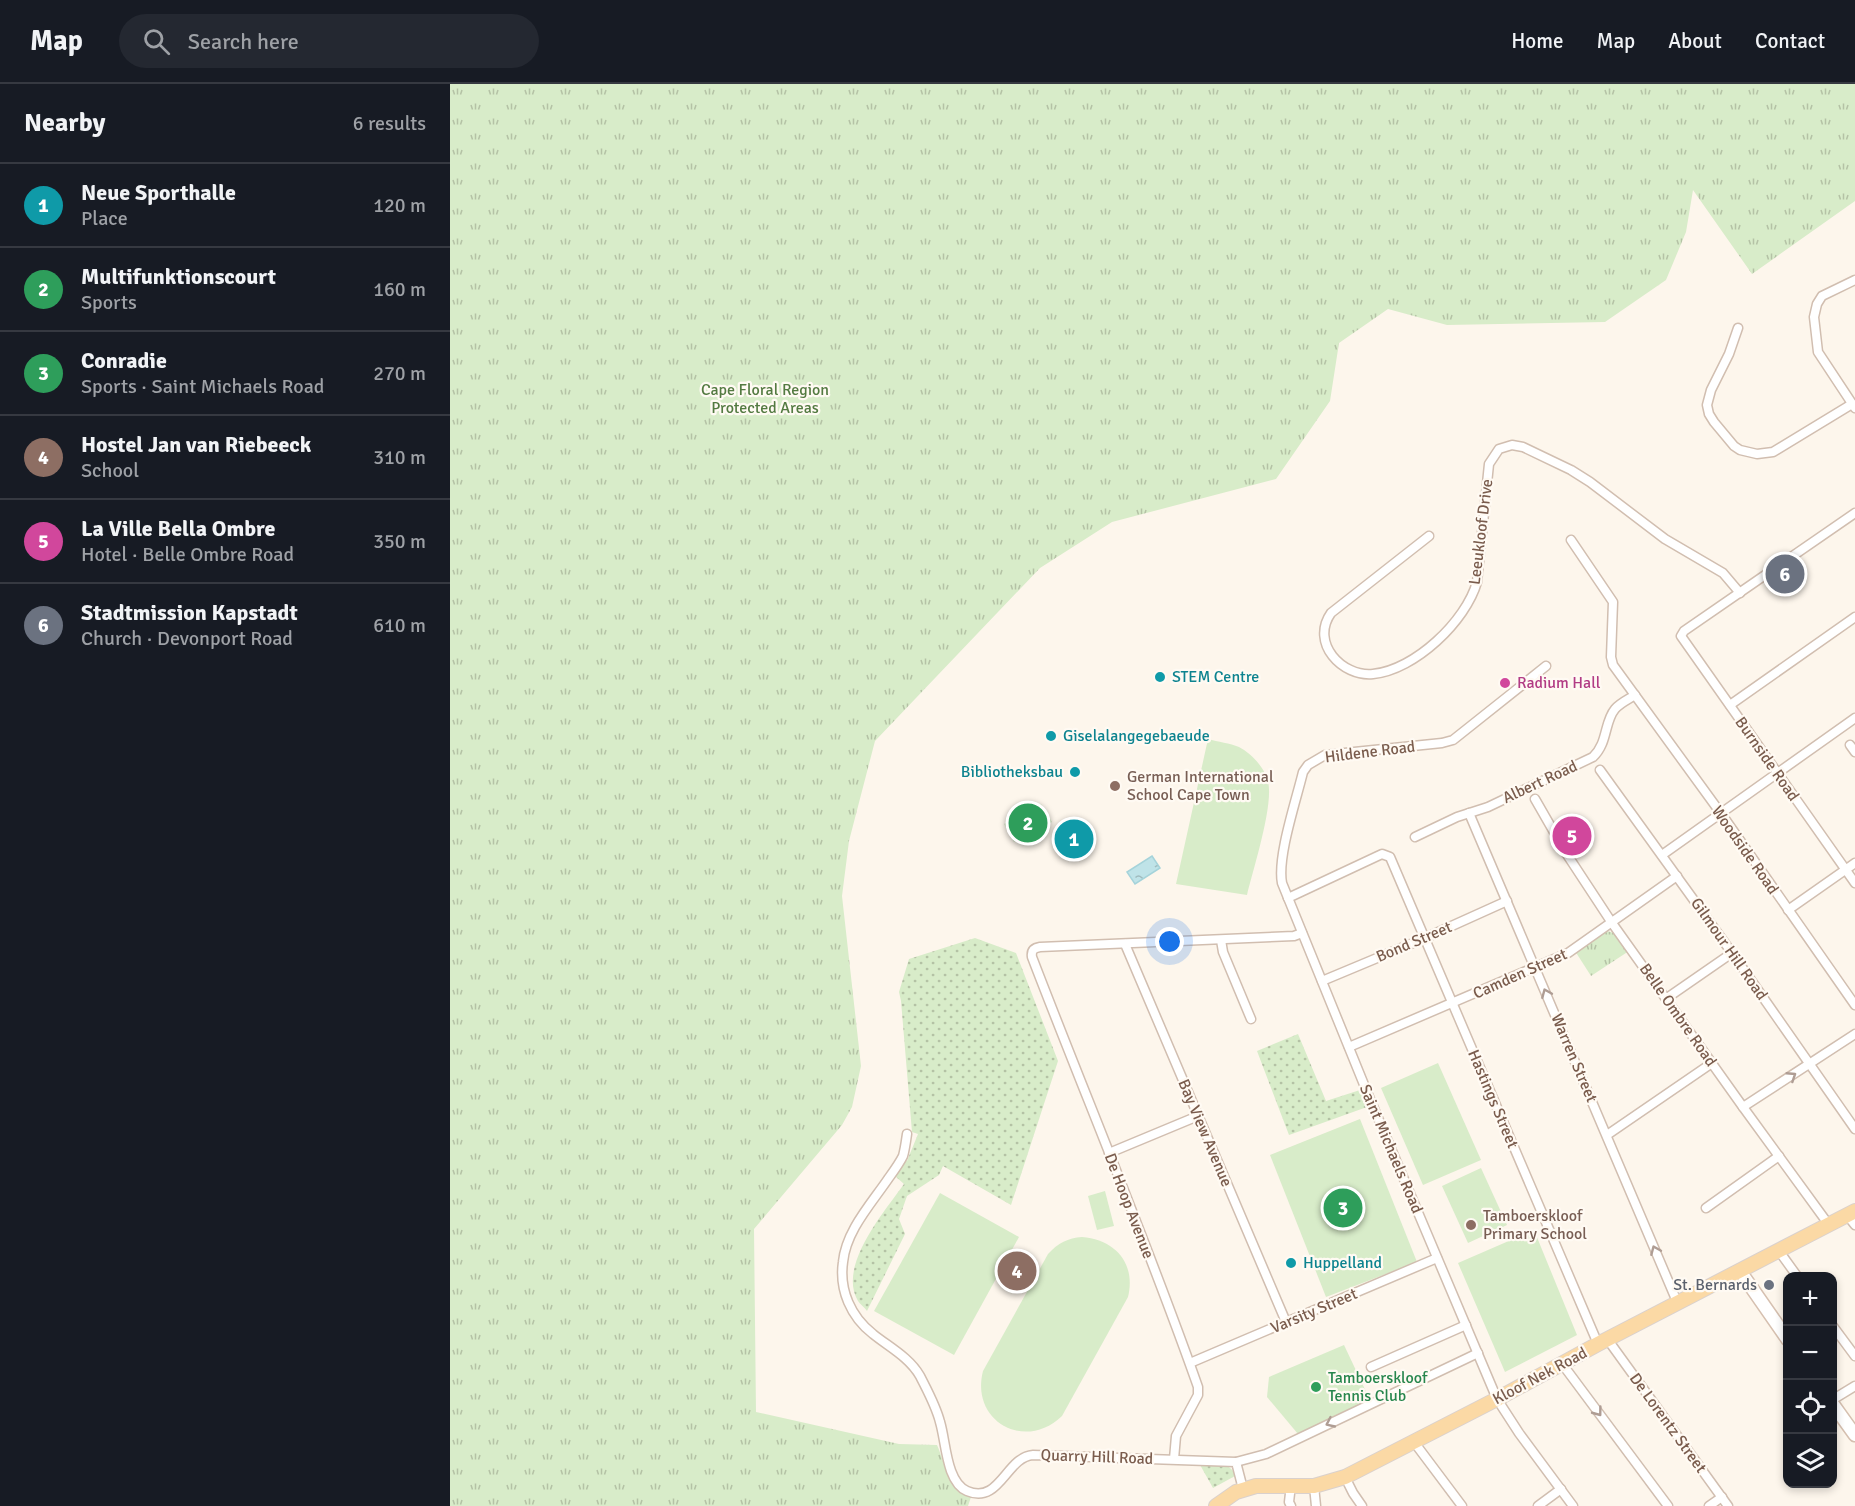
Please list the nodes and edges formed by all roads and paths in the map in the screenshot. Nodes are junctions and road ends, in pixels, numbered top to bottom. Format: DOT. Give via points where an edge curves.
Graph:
graph roads {
  1 [pos="1855,280"];
  2 [pos="1738,328"];
  3 [pos="1854,406"];
  4 [pos="1855,513"];
  5 [pos="1429,536"];
  6 [pos="1571,540"];
  7 [pos="1740,593"];
  8 [pos="1855,617"];
  9 [pos="1546,666"];
  10 [pos="1635,695"];
  11 [pos="1730,705"];
  12 [pos="1855,718"];
  13 [pos="1600,770"];
  14 [pos="1777,773"];
  15 [pos="1536,799"];
  16 [pos="1469,813"];
  17 [pos="1719,813"];
  18 [pos="1415,837"];
  19 [pos="1662,855"];
  20 [pos="1855,863"];
  21 [pos="1846,870"];
  22 [pos="1677,876"];
  23 [pos="1855,883"];
  24 [pos="1288,898"];
  25 [pos="1507,901"];
  26 [pos="1788,910"];
  27 [pos="1612,923"];
  28 [pos="1302,933"];
  29 [pos="1425,938"];
  30 [pos="1221,940"];
  31 [pos="1125,944"];
  32 [pos="1732,953"];
  33 [pos="1535,967"];
  34 [pos="1322,981"];
  35 [pos="1667,998"];
  36 [pos="1452,1003"];
  37 [pos="1855,1005"];
  38 [pos="1251,1019"];
  39 [pos="1855,1034"];
  40 [pos="1349,1047"];
  41 [pos="1712,1063"];
  42 [pos="1810,1064"];
  43 [pos="1743,1107"];
  44 [pos="1198,1116"];
  45 [pos="1855,1129"];
  46 [pos="907,1134"];
  47 [pos="1607,1134"];
  48 [pos="1109,1153"];
  49 [pos="1779,1156"];
  50 [pos="1706,1209"];
  51 [pos="1852,1217"];
  52 [pos="1829,1225"];
  53 [pos="1779,1251"];
  54 [pos="1437,1258"];
  55 [pos="1740,1271"];
  56 [pos="1794,1272"];
  57 [pos="1678,1304"];
  58 [pos="1286,1322"];
  59 [pos="1466,1325"];
  60 [pos="1834,1326"];
  61 [pos="1783,1333"];
  62 [pos="1603,1342"];
  63 [pos="1478,1353"];
  64 [pos="1855,1356"];
  65 [pos="1190,1363"];
  66 [pos="1563,1365"];
  67 [pos="1371,1367"];
  68 [pos="1855,1386"];
  69 [pos="1497,1399"];
  70 [pos="1837,1399"];
  71 [pos="1837,1408"];
  72 [pos="1855,1435"];
  73 [pos="1414,1442"];
  74 [pos="1174,1459"];
  75 [pos="1236,1461"];
  76 [pos="1345,1477"];
  77 [pos="1291,1485"];
  78 [pos="1314,1486"];
  79 [pos="1243,1489"];
  80 [pos="1561,1489"];
  81 [pos="1722,1497"];
  82 [pos="1216,1506"];
  83 [pos="1291,1506"];
  84 [pos="1316,1506"];
  85 [pos="1362,1506"];
  86 [pos="1462,1506"];
  87 [pos="1538,1506"];
  88 [pos="1573,1506"];
  89 [pos="1668,1506"];
  90 [pos="1709,1506"];
  91 [pos="1728,1506"];
  1 -- 3 [label="street" via="1822,296 1814,317 1818,352"];
  2 -- 3 [label="street" via="1707,405 1714,422 1734,446 1769,454"];
  4 -- 7 [label="street"];
  5 -- 7 [label="street, Leeukloof Drive" via="1331,613 1323,638 1326,648 1342,664 1359,673 1384,672 1416,657 1453,624 1477,582 1489,464 1499,449 1508,445 1522,447 1580,475 1665,539 1723,573"];
  6 -- 10 [label="street, Woodside Road" via="1613,602 1611,660"];
  7 -- 11 [label="street, Burnside Road" via="1681,634"];
  8 -- 11 [label="street"];
  9 -- 24 [label="street, Hildene Road" via="1453,740 1325,755 1308,765 1303,772 1280,870"];
  10 -- 16 [label="street, Albert Road" via="1613,711 1602,745 1593,757"];
  10 -- 17 [label="street, Woodside Road"];
  11 -- 14 [label="street, Burnside Road"];
  12 -- 14 [label="street"];
  13 -- 19 [label="street, Gilmour Hill Road"];
  14 -- 17 [label="street"];
  14 -- 21 [label="street, Burnside Road"];
  15 -- 27 [label="street, Belle Ombre Road"];
  16 -- 18 [label="street, Albert Road"];
  16 -- 25 [label="street, Warren Street"];
  17 -- 19 [label="street"];
  17 -- 26 [label="street, Woodside Road"];
  19 -- 22 [label="street, Gilmour Hill Road"];
  20 -- 21 [label="street"];
  21 -- 23 [label="street, Burnside Road"];
  21 -- 26 [label="street"];
  22 -- 27 [label="street, Camden Street"];
  22 -- 32 [label="street, Gilmour Hill Road"];
  24 -- 28 [label="street, Saint Michaels Road"];
  24 -- 29 [label="street, Hastings Street" via="1386,854"];
  25 -- 29 [label="street, Bond Street"];
  25 -- 33 [label="street, Warren Street"];
  26 -- 37 [label="street, Woodside Road"];
  27 -- 33 [label="street, Camden Street" via="1568,953"];
  27 -- 35 [label="street, Belle Ombre Road"];
  28 -- 30 [label="street"];
  28 -- 34 [label="street, Saint Michaels Road"];
  29 -- 34 [label="street, Bond Street"];
  29 -- 36 [label="street, Hastings Street"];
  30 -- 31 [label="street"];
  30 -- 38 [label="street"];
  31 -- 44 [label="street, Bay View Avenue"];
  31 -- 48 [label="street, De Hoop Avenue" via="1040,947 1032,952"];
  32 -- 35 [label="street"];
  32 -- 42 [label="street, Gilmour Hill Road"];
  33 -- 36 [label="street, Camden Street"];
  47 -- 33 [label="street, Warren Street, one-way"];
  34 -- 40 [label="street, Saint Michaels Road"];
  35 -- 41 [label="street, Belle Ombre Road"];
  36 -- 40 [label="street, Camden Street"];
  36 -- 62 [label="street, Hastings Street"];
  39 -- 42 [label="street"];
  40 -- 54 [label="street, Saint Michaels Road"];
  41 -- 43 [label="street, Belle Ombre Road"];
  41 -- 47 [label="street"];
  43 -- 42 [label="street, one-way"];
  42 -- 45 [label="street, Gilmour Hill Road"];
  43 -- 49 [label="street, Belle Ombre Road"];
  44 -- 48 [label="street"];
  44 -- 58 [label="street, Bay View Avenue"];
  46 -- 74 [label="street, Quarry Hill Road" via="902,1158 846,1245 843,1285 859,1320 909,1362 920,1377 938,1415 952,1474 959,1485 975,1494 991,1489 1028,1455"];
  57 -- 47 [label="street, Warren Street, one-way"];
  48 -- 65 [label="street, De Hoop Avenue"];
  49 -- 50 [label="street"];
  49 -- 52 [label="street, Belle Ombre Road"];
  51 -- 52 [label="main road, Kloof Nek Road"];
  52 -- 53 [label="main road, Kloof Nek Road"];
  53 -- 55 [label="main road, Kloof Nek Road"];
  53 -- 56 [label="street"];
  54 -- 58 [label="street, Varsity Street"];
  54 -- 59 [label="street, Saint Michaels Road"];
  55 -- 57 [label="main road, Kloof Nek Road"];
  55 -- 61 [label="street"];
  57 -- 62 [label="main road, Kloof Nek Road"];
  58 -- 65 [label="street, Varsity Street"];
  59 -- 63 [label="street, Saint Michaels Road"];
  59 -- 67 [label="street"];
  60 -- 64 [label="street"];
  62 -- 66 [label="main road, Kloof Nek Road"];
  62 -- 81 [label="street, De Lorentz Street"];
  63 -- 69 [label="street, Saint Michaels Road"];
  63 -- 75 [label="street, Quarry Hill Road, one-way" via="1263,1455"];
  65 -- 74 [label="street, De Hoop Avenue" via="1199,1392 1176,1436"];
  66 -- 69 [label="main road, Kloof Nek Road"];
  66 -- 89 [label="street, one-way"];
  68 -- 70 [label="street"];
  69 -- 73 [label="main road, Kloof Nek Road"];
  69 -- 80 [label="street, Saint Michaels Road"];
  71 -- 72 [label="street"];
  73 -- 76 [label="main road, Kloof Nek Road"];
  73 -- 86 [label="street"];
  74 -- 75 [label="street, Quarry Hill Road"];
  75 -- 79 [label="street"];
  76 -- 78 [label="main road, Kloof Nek Road"];
  76 -- 85 [label="street"];
  77 -- 78 [label="main road, Kloof Nek Road"];
  77 -- 79 [label="main road, Kloof Nek Road"];
  77 -- 83 [label="street"];
  78 -- 84 [label="street"];
  79 -- 82 [label="main road, Kloof Nek Road"];
  80 -- 87 [label="street"];
  80 -- 88 [label="street, Saint Michaels Road"];
  81 -- 90 [label="street"];
  81 -- 91 [label="street, De Lorentz Street"];
}
